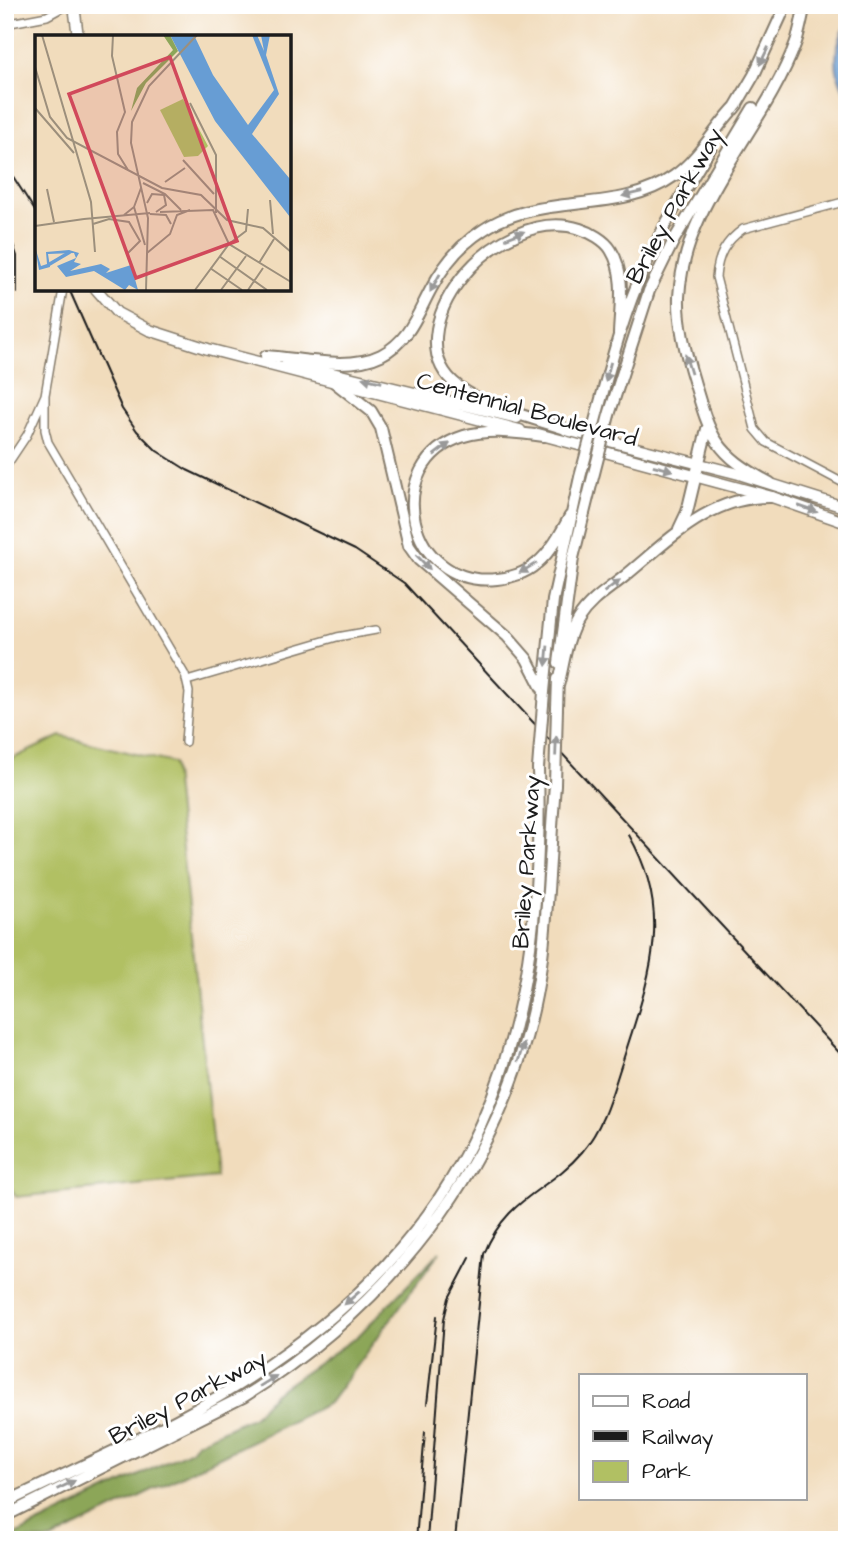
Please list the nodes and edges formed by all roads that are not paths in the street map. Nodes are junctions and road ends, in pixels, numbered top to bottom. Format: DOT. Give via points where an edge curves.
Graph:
graph roads {
  1 [pos="67,5"];
  2 [pos="74,5"];
  3 [pos="786,5"];
  4 [pos="804,5"];
  5 [pos="5,24"];
  6 [pos="78,35"];
  7 [pos="737,105"];
  8 [pos="847,201"];
  9 [pos="63,290"];
  10 [pos="97,290"];
  11 [pos="619,334"];
  12 [pos="194,343"];
  13 [pos="266,356"];
  14 [pos="334,381"];
  15 [pos="45,395"];
  16 [pos="707,429"];
  17 [pos="572,431"];
  18 [pos="544,436"];
  19 [pos="699,464"];
  20 [pos="5,468"];
  21 [pos="696,476"];
  22 [pos="771,483"];
  23 [pos="847,485"];
  24 [pos="772,497"];
  25 [pos="847,508"];
  26 [pos="570,516"];
  27 [pos="847,523"];
  28 [pos="675,534"];
  29 [pos="376,630"];
  30 [pos="187,681"];
  31 [pos="558,685"];
  32 [pos="544,692"];
  33 [pos="185,742"];
  34 [pos="5,1503"];
  35 [pos="5,1516"];
  1 -- 5 [label="street" via="47,16"];
  2 -- 6 [label="main road"];
  3 -- 7 [label="highway, Briley Parkway, one-way"];
  16 -- 4 [label="highway, one-way" via="685,352 679,298 684,269 700,213 770,94 796,42"];
  4 -- 31 [label="highway, Briley Parkway, bridge" via="764,91 674,240 649,291 592,481 564,607"];
  7 -- 11 [label="highway, Briley Parkway" via="671,212"];
  7 -- 13 [label="highway, one-way" via="700,151 675,176 656,187 635,195 533,208 482,230 441,272 409,332 379,357 340,362"];
  8 -- 23 [label="street" via="743,229 729,239 718,259 716,277 755,429 766,442"];
  9 -- 15 [label="street"];
  10 -- 12 [label="main road, Centennial Boulevard" via="132,323"];
  17 -- 11 [label="highway, one-way" via="457,386 446,373 438,341 450,295 469,266 501,241 545,227 578,228 610,248 621,292"];
  11 -- 26 [label="highway, Briley Parkway, one-way, bridge"];
  12 -- 13 [label="main road, Centennial Boulevard"];
  12 -- 14 [label="main road, Centennial Boulevard"];
  17 -- 13 [label="main road, Centennial Boulevard, one-way"];
  14 -- 18 [label="main road, Centennial Boulevard"];
  14 -- 32 [label="highway, one-way" via="371,411 381,428 403,530 414,553 507,636 527,659"];
  15 -- 20 [label="street"];
  15 -- 30 [label="street" via="48,442"];
  16 -- 19 [label="highway"];
  16 -- 22 [label="highway" via="743,467"];
  17 -- 19 [label="main road, Centennial Boulevard"];
  18 -- 21 [label="main road, Centennial Boulevard, one-way"];
  26 -- 18 [label="highway, one-way" via="535,565 518,575 489,580 458,575 443,566 421,541 415,525 412,507 420,474 447,444 484,432"];
  19 -- 21 [label="highway"];
  19 -- 22 [label="main road, Centennial Boulevard"];
  21 -- 24 [label="main road, Centennial Boulevard"];
  21 -- 28 [label="highway" via="684,523"];
  22 -- 25 [label="main road, Centennial Boulevard"];
  24 -- 27 [label="main road, Centennial Boulevard, one-way"];
  24 -- 28 [label="highway" via="721,505"];
  26 -- 32 [label="highway, Briley Parkway, one-way" via="553,600"];
  31 -- 28 [label="highway, one-way" via="572,632 585,609"];
  29 -- 30 [label="street"];
  30 -- 33 [label="street"];
  35 -- 31 [label="highway, Briley Parkway, one-way, bridge" via="243,1397 314,1350 404,1264 465,1178 515,1072 531,1019 541,965"];
  32 -- 34 [label="highway, Briley Parkway, one-way, bridge" via="539,839 531,946 520,1014 484,1120 426,1219 381,1274 279,1357 234,1387"];
}
